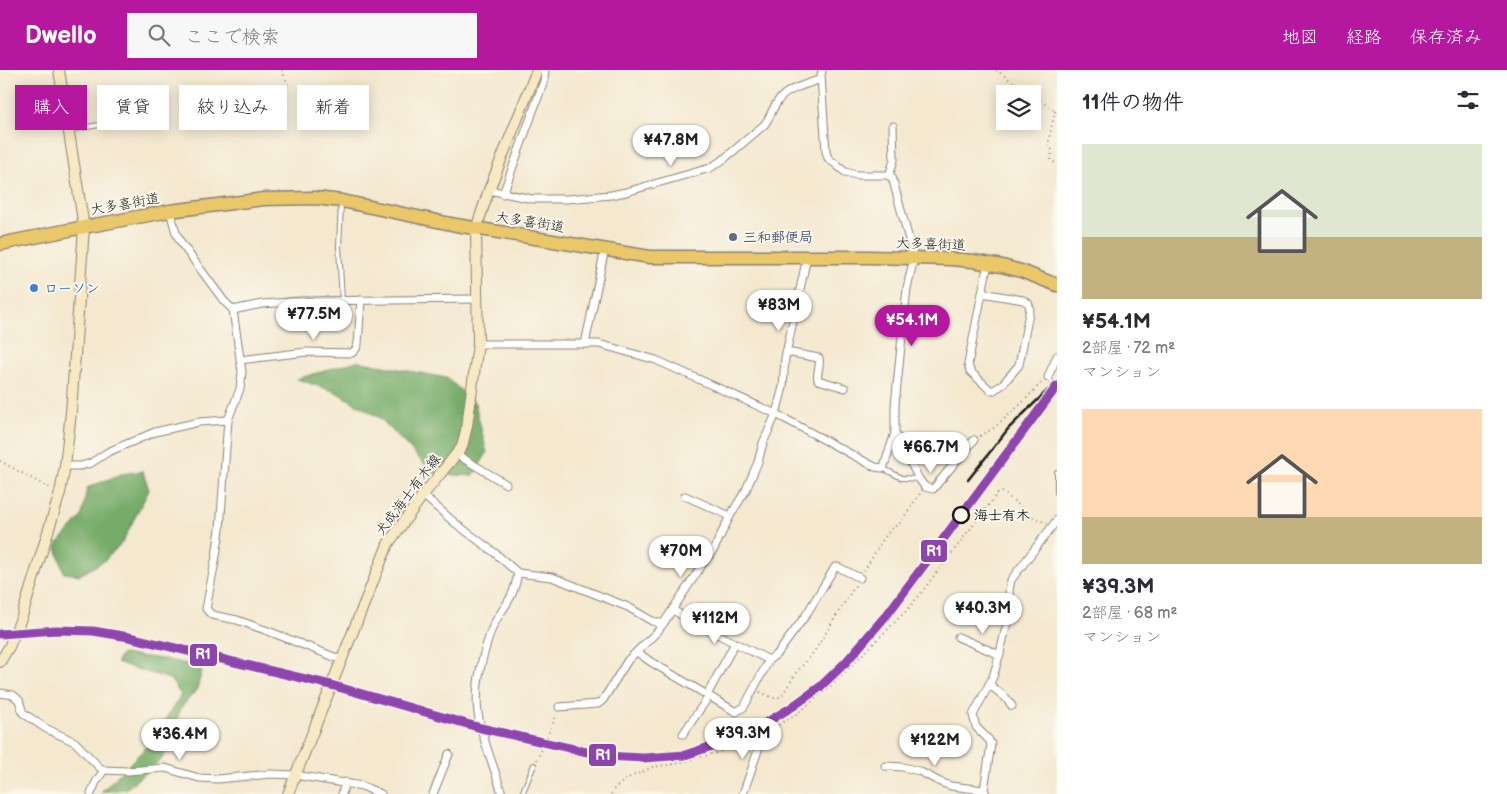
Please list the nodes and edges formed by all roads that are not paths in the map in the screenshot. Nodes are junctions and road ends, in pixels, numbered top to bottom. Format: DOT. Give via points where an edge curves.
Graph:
graph roads {
  1 [pos="59,70"];
  2 [pos="537,70"];
  3 [pos="545,70"];
  4 [pos="822,70"];
  5 [pos="821,79"];
  6 [pos="62,85"];
  7 [pos="893,126"];
  8 [pos="69,130"];
  9 [pos="889,176"];
  10 [pos="489,190"];
  11 [pos="503,194"];
  12 [pos="342,201"];
  13 [pos="170,211"];
  14 [pos="84,226"];
  15 [pos="476,229"];
  16 [pos="0,244"];
  17 [pos="605,250"];
  18 [pos="807,257"];
  19 [pos="914,258"];
  20 [pos="988,263"];
  21 [pos="1057,285"];
  22 [pos="982,293"];
  23 [pos="361,300"];
  24 [pos="477,300"];
  25 [pos="342,301"];
  26 [pos="233,310"];
  27 [pos="478,344"];
  28 [pos="585,344"];
  29 [pos="786,352"];
  30 [pos="1057,356"];
  31 [pos="240,360"];
  32 [pos="1048,377"];
  33 [pos="845,388"];
  34 [pos="1057,389"];
  35 [pos="776,414"];
  36 [pos="228,420"];
  37 [pos="895,433"];
  38 [pos="974,440"];
  39 [pos="456,454"];
  40 [pos="65,466"];
  41 [pos="882,468"];
  42 [pos="1057,472"];
  43 [pos="919,479"];
  44 [pos="506,484"];
  45 [pos="1057,492"];
  46 [pos="423,495"];
  47 [pos="685,496"];
  48 [pos="730,516"];
  49 [pos="1055,522"];
  50 [pos="518,573"];
  51 [pos="860,578"];
  52 [pos="673,610"];
  53 [pos="663,624"];
  54 [pos="958,637"];
  55 [pos="735,643"];
  56 [pos="637,652"];
  57 [pos="1000,655"];
  58 [pos="342,660"];
  59 [pos="769,660"];
  60 [pos="0,662"];
  61 [pos="989,684"];
  62 [pos="0,693"];
  63 [pos="708,695"];
  64 [pos="1012,706"];
  65 [pos="560,707"];
  66 [pos="764,733"];
  67 [pos="683,734"];
  68 [pos="449,754"];
  69 [pos="534,765"];
  70 [pos="885,766"];
  71 [pos="104,770"];
  72 [pos="295,775"];
  73 [pos="345,782"];
  74 [pos="985,792"];
  75 [pos="91,794"];
  76 [pos="288,794"];
  77 [pos="342,794"];
  78 [pos="381,794"];
  79 [pos="433,794"];
  80 [pos="502,794"];
  81 [pos="522,794"];
  82 [pos="743,794"];
  1 -- 6 [label="street"];
  2 -- 10 [label="street, 犬成海士有木線"];
  3 -- 11 [label="street" via="544,81"];
  4 -- 5 [label="street"];
  5 -- 9 [label="street" via="828,158 845,172"];
  5 -- 11 [label="street" via="782,96 764,125 710,168 611,195 532,199"];
  7 -- 9 [label="street" via="894,160"];
  8 -- 14 [label="street"];
  9 -- 19 [label="street" via="892,177"];
  10 -- 11 [label="street"];
  10 -- 15 [label="street, 犬成海士有木線"];
  12 -- 13 [label="highway, 大多喜街道" via="278,198"];
  12 -- 15 [label="highway, 大多喜街道"];
  12 -- 25 [label="lane" via="339,247"];
  13 -- 14 [label="highway, 大多喜街道"];
  13 -- 26 [label="street" via="181,243"];
  14 -- 16 [label="highway, 大多喜街道"];
  14 -- 40 [label="street"];
  15 -- 17 [label="highway, 大多喜街道"];
  15 -- 24 [label="street, 犬成海士有木線"];
  17 -- 18 [label="highway, 大多喜街道" via="650,257"];
  17 -- 28 [label="street"];
  18 -- 19 [label="highway, 大多喜街道"];
  18 -- 29 [label="street"];
  19 -- 20 [label="highway, 大多喜街道"];
  19 -- 37 [label="street" via="907,288"];
  20 -- 21 [label="highway, 大多喜街道"];
  20 -- 22 [label="street"];
  22 -- 22 [label="street" via="968,364 970,371 994,390 1019,365 1030,308 1023,300"];
  23 -- 24 [label="street"];
  23 -- 25 [label="street"];
  23 -- 31 [label="street" via="358,344 352,353 306,352"];
  24 -- 27 [label="street, 犬成海士有木線"];
  25 -- 26 [label="street" via="303,301"];
  26 -- 31 [label="street"];
  27 -- 28 [label="street"];
  27 -- 39 [label="street, 犬成海士有木線" via="467,426 462,447"];
  28 -- 35 [label="street" via="599,344 656,360"];
  29 -- 33 [label="street" via="819,358 818,380"];
  29 -- 35 [label="street" via="783,387"];
  30 -- 32 [label="street"];
  31 -- 36 [label="street" via="240,389"];
  32 -- 34 [label="lane"];
  35 -- 41 [label="street"];
  35 -- 48 [label="street" via="746,490"];
  36 -- 40 [label="street" via="199,422 155,432 91,463"];
  36 -- 58 [label="street" via="220,529 206,609 212,615 237,620"];
  37 -- 41 [label="street"];
  37 -- 43 [label="street"];
  38 -- 43 [label="street" via="932,489 925,487"];
  39 -- 44 [label="street"];
  39 -- 46 [label="street, 犬成海士有木線"];
  40 -- 60 [label="street" via="60,493 19,624"];
  41 -- 43 [label="lane" via="902,478"];
  42 -- 45 [label="lane"];
  46 -- 50 [label="street"];
  46 -- 58 [label="street, 犬成海士有木線" via="388,544"];
  47 -- 48 [label="street"];
  48 -- 52 [label="street" via="714,549"];
  49 -- 57 [label="street" via="1011,580 1011,606"];
  50 -- 53 [label="street" via="552,577"];
  50 -- 80 [label="street" via="516,587 491,630 477,687 481,728"];
  51 -- 59 [label="street" via="834,567 806,614 778,653"];
  52 -- 53 [label="street"];
  52 -- 55 [label="street"];
  53 -- 56 [label="street"];
  54 -- 57 [label="street"];
  55 -- 59 [label="street"];
  55 -- 63 [label="street"];
  56 -- 63 [label="street"];
  56 -- 65 [label="street" via="598,704"];
  57 -- 61 [label="street"];
  58 -- 72 [label="street, 犬成海士有木線"];
  59 -- 63 [label="street" via="744,707 736,712"];
  61 -- 64 [label="street"];
  61 -- 74 [label="street" via="973,715 976,727 991,744"];
  62 -- 71 [label="street" via="19,700 23,713 75,742"];
  63 -- 67 [label="street"];
  66 -- 82 [label="street"];
  68 -- 79 [label="street"];
  69 -- 81 [label="lane"];
  70 -- 74 [label="street" via="919,771 952,786"];
  71 -- 72 [label="street" via="164,768 199,778 218,779"];
  71 -- 75 [label="street"];
  72 -- 73 [label="street"];
  72 -- 76 [label="street, 犬成海士有木線"];
  73 -- 77 [label="street"];
  73 -- 78 [label="street"];
}
